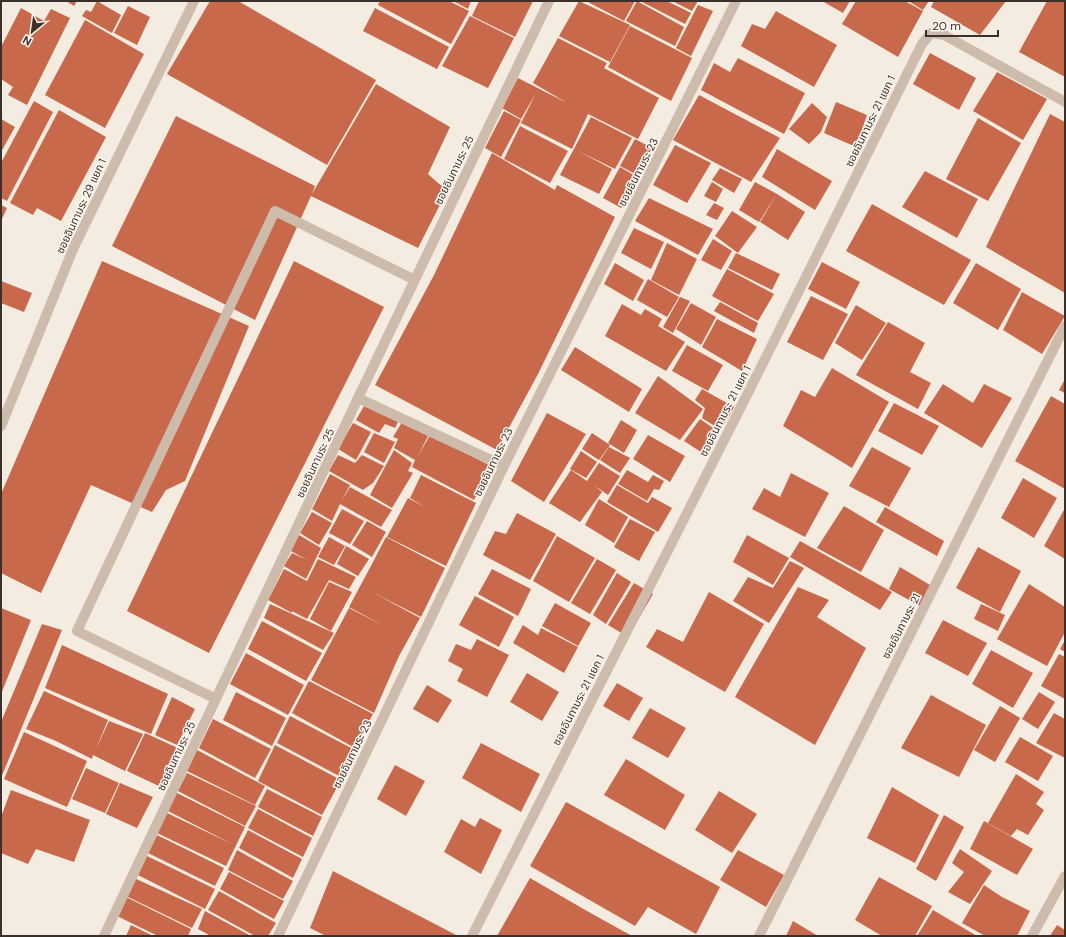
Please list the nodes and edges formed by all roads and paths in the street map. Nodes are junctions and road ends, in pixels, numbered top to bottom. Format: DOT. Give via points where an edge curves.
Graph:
graph roads {
  1 [pos="194,1"];
  2 [pos="550,1"];
  3 [pos="736,1"];
  4 [pos="1065,102"];
  5 [pos="415,280"];
  6 [pos="1065,326"];
  7 [pos="358,398"];
  8 [pos="1,426"];
  9 [pos="504,466"];
  10 [pos="216,699"];
  11 [pos="1065,876"];
  12 [pos="104,936"];
  13 [pos="278,936"];
  14 [pos="472,936"];
  15 [pos="759,936"];
  16 [pos="1032,936"];
  1 -- 8 [label="street, ซอยอินทามระ 29 แยก 1" via="74,247"];
  2 -- 5 [label="street, ซอยอินทามระ 25"];
  3 -- 9 [label="street, ซอยอินทามระ 23"];
  4 -- 14 [label="street, ซอยอินทามระ 21 แยก 1" via="944,35 931,33 922,44"];
  5 -- 7 [label="street, ซอยอินทามระ 25"];
  5 -- 10 [label="street" via="275,211 77,631"];
  6 -- 15 [label="street, ซอยอินทามระ 21"];
  7 -- 9 [label="street"];
  7 -- 10 [label="street, ซอยอินทามระ 25"];
  9 -- 13 [label="street, ซอยอินทามระ 23"];
  10 -- 12 [label="street, ซอยอินทามระ 25"];
  11 -- 16 [label="street"];
}
